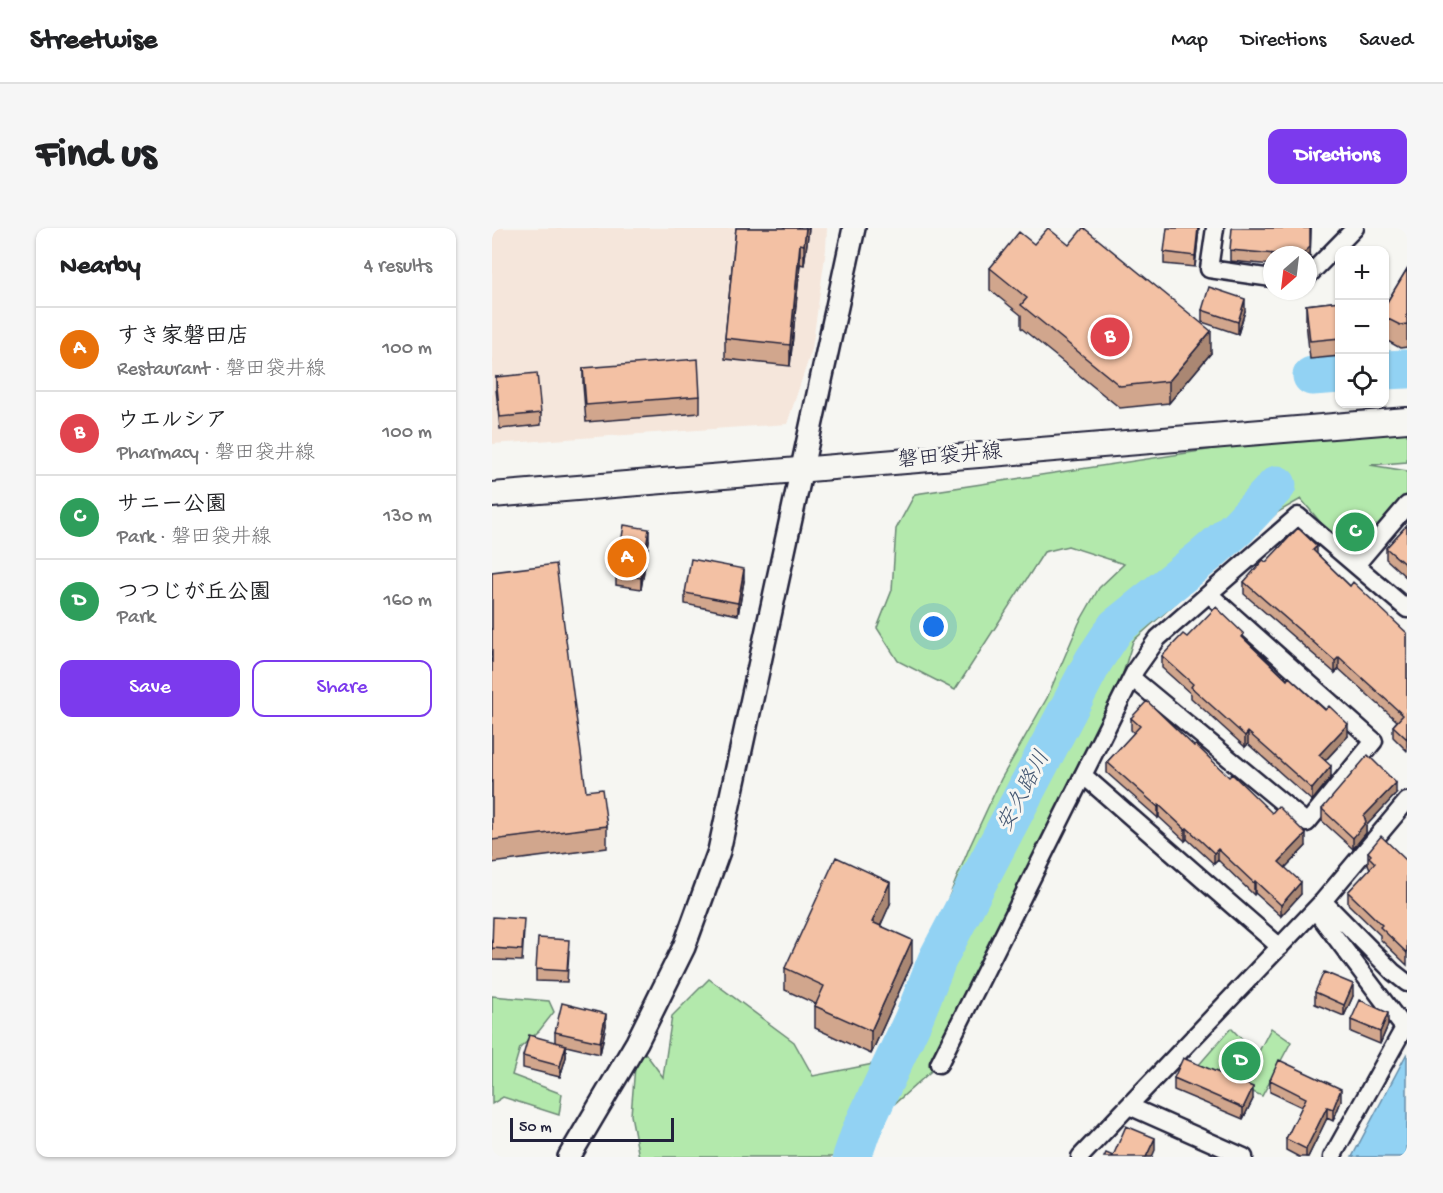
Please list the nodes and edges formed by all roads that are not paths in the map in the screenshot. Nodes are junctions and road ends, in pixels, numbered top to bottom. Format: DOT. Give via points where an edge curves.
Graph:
graph roads {
  1 [pos="854,228"];
  2 [pos="1215,228"];
  3 [pos="1355,228"];
  4 [pos="1317,267"];
  5 [pos="1263,277"];
  6 [pos="1407,420"];
  7 [pos="802,470"];
  8 [pos="492,495"];
  9 [pos="1407,505"];
  10 [pos="1356,565"];
  11 [pos="1209,594"];
  12 [pos="1407,609"];
  13 [pos="1132,678"];
  14 [pos="1083,776"];
  15 [pos="1407,801"];
  16 [pos="1319,906"];
  17 [pos="1280,947"];
  18 [pos="1407,982"];
  19 [pos="939,1064"];
  20 [pos="1129,1106"];
  21 [pos="569,1157"];
  22 [pos="1080,1157"];
  23 [pos="1244,1157"];
  24 [pos="1332,1157"];
  1 -- 7 [label="street"];
  2 -- 5 [label="street" via="1209,269"];
  3 -- 4 [label="street"];
  6 -- 7 [label="main road, 磐田袋井線"];
  7 -- 8 [label="main road, 磐田袋井線"];
  7 -- 21 [label="street" via="719,851 684,947 643,1032"];
  9 -- 10 [label="street"];
  10 -- 11 [label="street" via="1298,516"];
  10 -- 12 [label="street"];
  11 -- 13 [label="street" via="1158,638"];
  11 -- 13 [label="street" via="1374,741 1308,823"];
  13 -- 14 [label="street"];
  14 -- 17 [label="street"];
  14 -- 19 [label="street"];
  15 -- 16 [label="street"];
  16 -- 17 [label="street"];
  16 -- 18 [label="street"];
  16 -- 24 [label="street" via="1404,1028"];
  17 -- 20 [label="street"];
  20 -- 22 [label="street"];
  20 -- 23 [label="street"];
}
